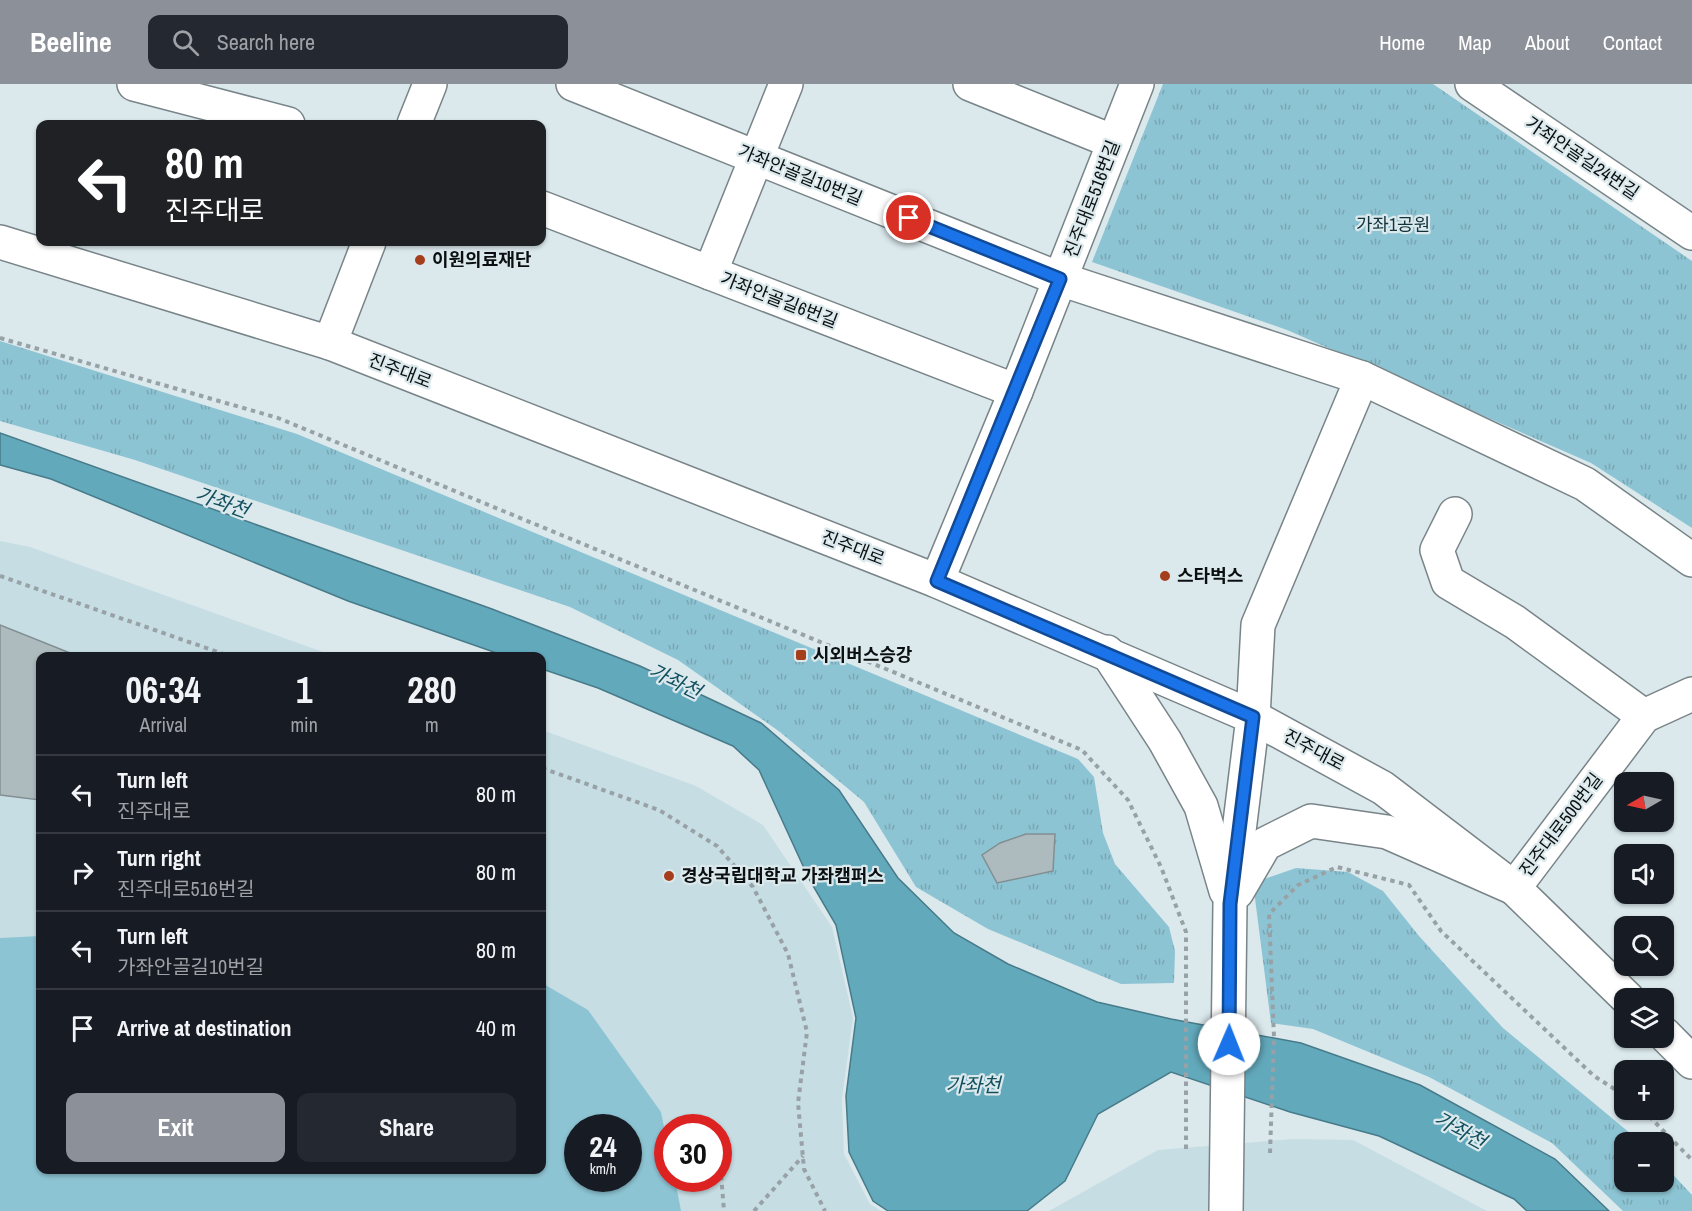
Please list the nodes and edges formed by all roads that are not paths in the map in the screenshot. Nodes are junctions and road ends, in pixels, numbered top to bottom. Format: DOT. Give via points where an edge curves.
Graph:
graph roads {
  1 [pos="135,84"];
  2 [pos="430,84"];
  3 [pos="573,84"];
  4 [pos="786,84"];
  5 [pos="970,84"];
  6 [pos="1137,84"];
  7 [pos="1472,84"];
  8 [pos="273,120"];
  9 [pos="416,120"];
  10 [pos="1114,142"];
  11 [pos="757,157"];
  12 [pos="546,210"];
  13 [pos="1692,233"];
  14 [pos="0,242"];
  15 [pos="367,246"];
  16 [pos="710,273"];
  17 [pos="1060,279"];
  18 [pos="330,343"];
  19 [pos="1362,378"];
  20 [pos="1016,391"];
  21 [pos="1455,514"];
  22 [pos="1692,560"];
  23 [pos="937,581"];
  24 [pos="1107,652"];
  25 [pos="1691,696"];
  26 [pos="1644,716"];
  27 [pos="1253,717"];
  28 [pos="1514,888"];
  29 [pos="1230,904"];
  30 [pos="1617,988"];
  31 [pos="1674,1044"];
  32 [pos="1692,1062"];
  33 [pos="1226,1211"];
  1 -- 8 [label="street"];
  2 -- 9 [label="street"];
  3 -- 11 [label="street, 가좌안골길10번길"];
  4 -- 11 [label="street"];
  5 -- 10 [label="street"];
  6 -- 10 [label="street, 진주대로516번길"];
  7 -- 13 [label="street, 가좌안골길24번길"];
  10 -- 17 [label="street, 진주대로516번길"];
  11 -- 16 [label="street"];
  11 -- 17 [label="street, 가좌안골길10번길"];
  12 -- 16 [label="street, 가좌안골길6번길"];
  14 -- 18 [label="street, 진주대로"];
  15 -- 18 [label="street"];
  16 -- 20 [label="street, 가좌안골길6번길"];
  17 -- 19 [label="street, 가좌안골길10번길"];
  17 -- 20 [label="street, 진주대로516번길"];
  18 -- 23 [label="street, 진주대로"];
  19 -- 22 [label="street, 가좌안골길10번길" via="1586,484"];
  19 -- 27 [label="street" via="1258,625"];
  20 -- 23 [label="street, 진주대로516번길"];
  21 -- 26 [label="street" via="1437,550 1448,582 1515,622"];
  23 -- 24 [label="street, 진주대로"];
  24 -- 27 [label="street, 진주대로"];
  24 -- 29 [label="street" via="1165,741 1201,806"];
  25 -- 26 [label="street, 진주대로500번길"];
  26 -- 28 [label="street, 진주대로500번길"];
  27 -- 28 [label="street, 진주대로" via="1383,788"];
  27 -- 29 [label="street"];
  28 -- 29 [label="street" via="1387,832 1311,821 1265,844"];
  28 -- 30 [label="street, 진주대로"];
  29 -- 33 [label="street"];
  31 -- 32 [label="street"];
}
